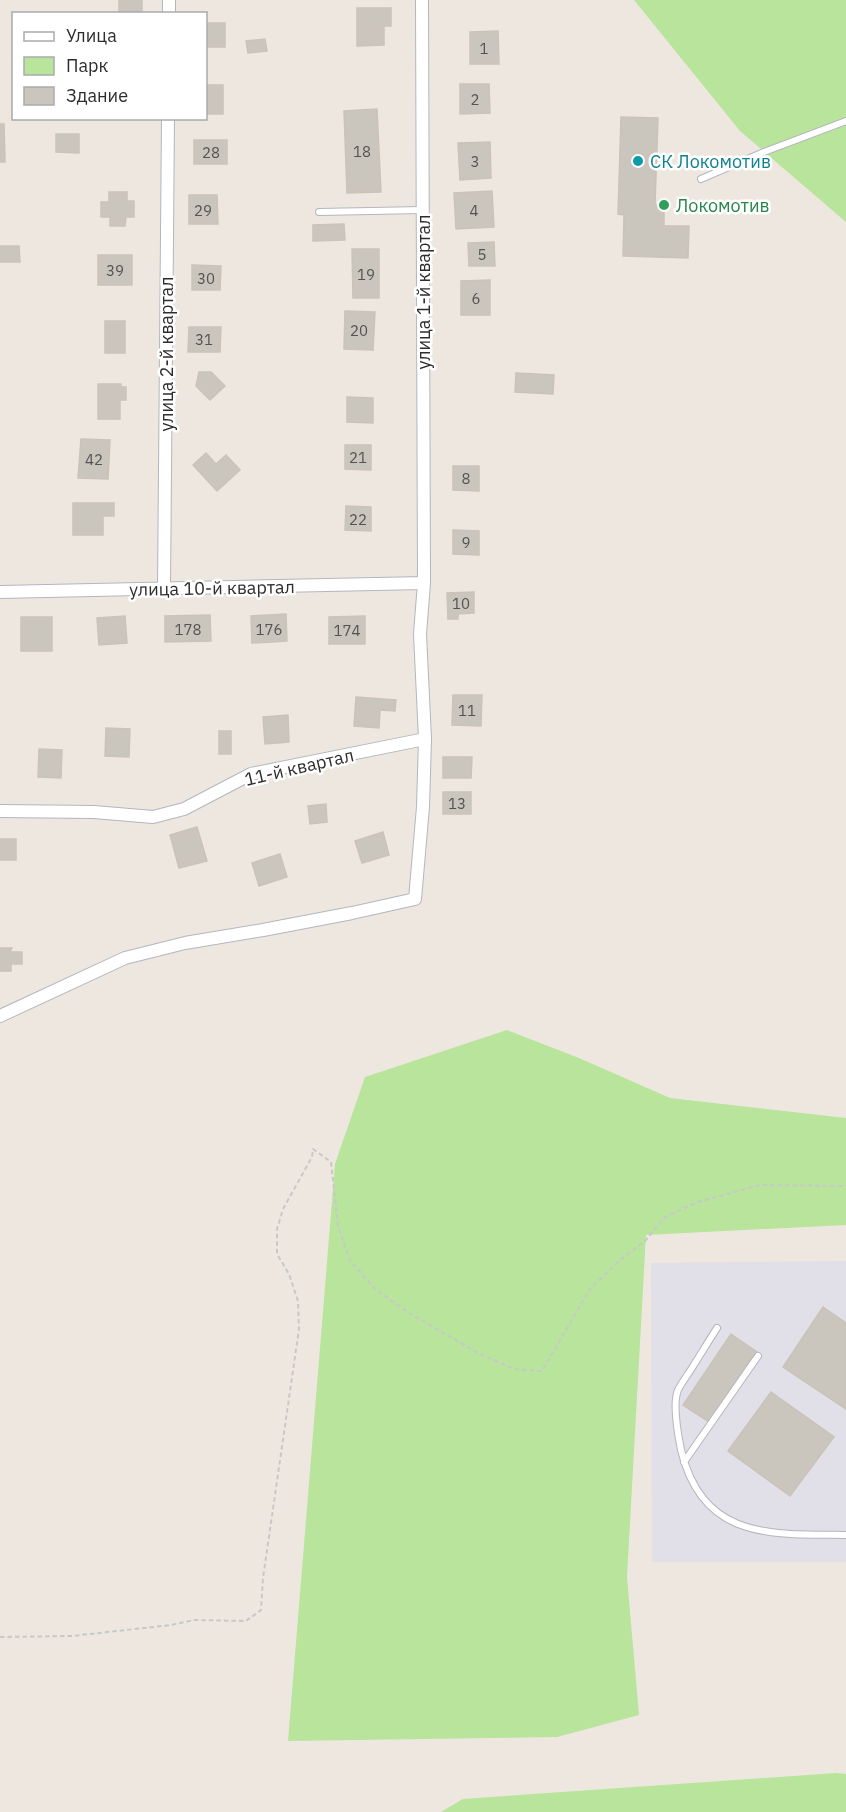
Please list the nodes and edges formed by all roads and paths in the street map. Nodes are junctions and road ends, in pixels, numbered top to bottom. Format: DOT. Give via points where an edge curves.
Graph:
graph roads {
  1 [pos="422,0"];
  2 [pos="168,120"];
  3 [pos="846,120"];
  4 [pos="701,179"];
  5 [pos="423,210"];
  6 [pos="319,212"];
  7 [pos="424,583"];
  8 [pos="164,589"];
  9 [pos="0,592"];
  10 [pos="425,739"];
  11 [pos="0,811"];
  12 [pos="0,1016"];
  13 [pos="846,1186"];
  14 [pos="717,1328"];
  15 [pos="758,1356"];
  16 [pos="684,1462"];
  17 [pos="846,1535"];
  18 [pos="0,1637"];
  1 -- 5 [label="street, улица 1-й квартал"];
  2 -- 8 [label="street, улица 2-й квартал"];
  3 -- 4 [label="lane"];
  5 -- 6 [label="lane"];
  5 -- 7 [label="street, улица 1-й квартал"];
  7 -- 8 [label="street, улица 10-й квартал"];
  7 -- 10 [label="street, улица 1-й квартал" via="420,634"];
  8 -- 9 [label="street, улица 10-й квартал"];
  10 -- 11 [label="street, 11-й квартал" via="251,774 184,809 153,817"];
  10 -- 12 [label="street, улица 1-й квартал" via="415,899 125,958"];
  13 -- 18 [label="path" via="760,1185 664,1217 645,1241 590,1289 542,1371 514,1369 480,1354 375,1289 350,1260 338,1226 331,1162 313,1149 277,1229 277,1254 298,1301 299,1329 261,1610 246,1620 194,1620 72,1636"];
  14 -- 16 [label="lane" via="677,1392 676,1428"];
  15 -- 16 [label="lane"];
  16 -- 17 [label="lane" via="697,1491 713,1510 746,1528 781,1535"];
}
